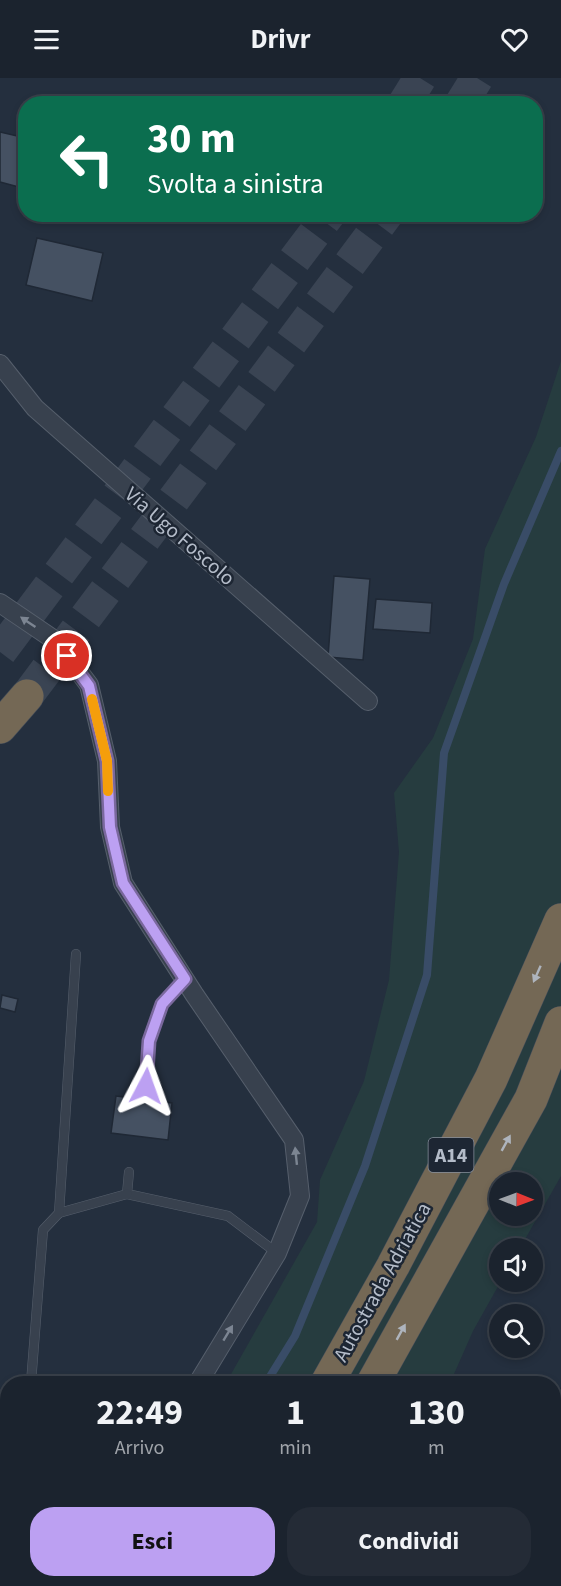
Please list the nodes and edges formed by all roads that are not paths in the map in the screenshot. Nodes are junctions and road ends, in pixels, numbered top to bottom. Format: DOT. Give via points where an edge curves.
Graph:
graph roads {
  1 [pos="0,364"];
  2 [pos="0,603"];
  3 [pos="27,696"];
  4 [pos="368,701"];
  5 [pos="1,726"];
  6 [pos="561,920"];
  7 [pos="76,954"];
  8 [pos="185,979"];
  9 [pos="561,1023"];
  10 [pos="146,1086"];
  11 [pos="129,1172"];
  12 [pos="127,1194"];
  13 [pos="59,1213"];
  14 [pos="277,1253"];
  15 [pos="32,1376"];
  16 [pos="202,1376"];
  17 [pos="331,1376"];
  18 [pos="377,1376"];
  1 -- 4 [label="street, Via Ugo Foscolo" via="35,408"];
  8 -- 2 [label="street, one-way" via="123,883 110,827 107,761 89,686 56,641"];
  3 -- 5 [label="highway"];
  6 -- 17 [label="highway, Autostrada Adriatica / A14, one-way" via="491,1079"];
  7 -- 13 [label="lane"];
  8 -- 10 [label="lane" via="162,1004 149,1041"];
  14 -- 8 [label="street, one-way" via="300,1196 294,1140"];
  18 -- 9 [label="highway, Autostrada Adriatica / A14, one-way" via="531,1099"];
  11 -- 12 [label="lane"];
  12 -- 13 [label="lane"];
  12 -- 14 [label="lane" via="228,1216"];
  13 -- 15 [label="lane" via="43,1230"];
  16 -- 14 [label="street, one-way"];
}
